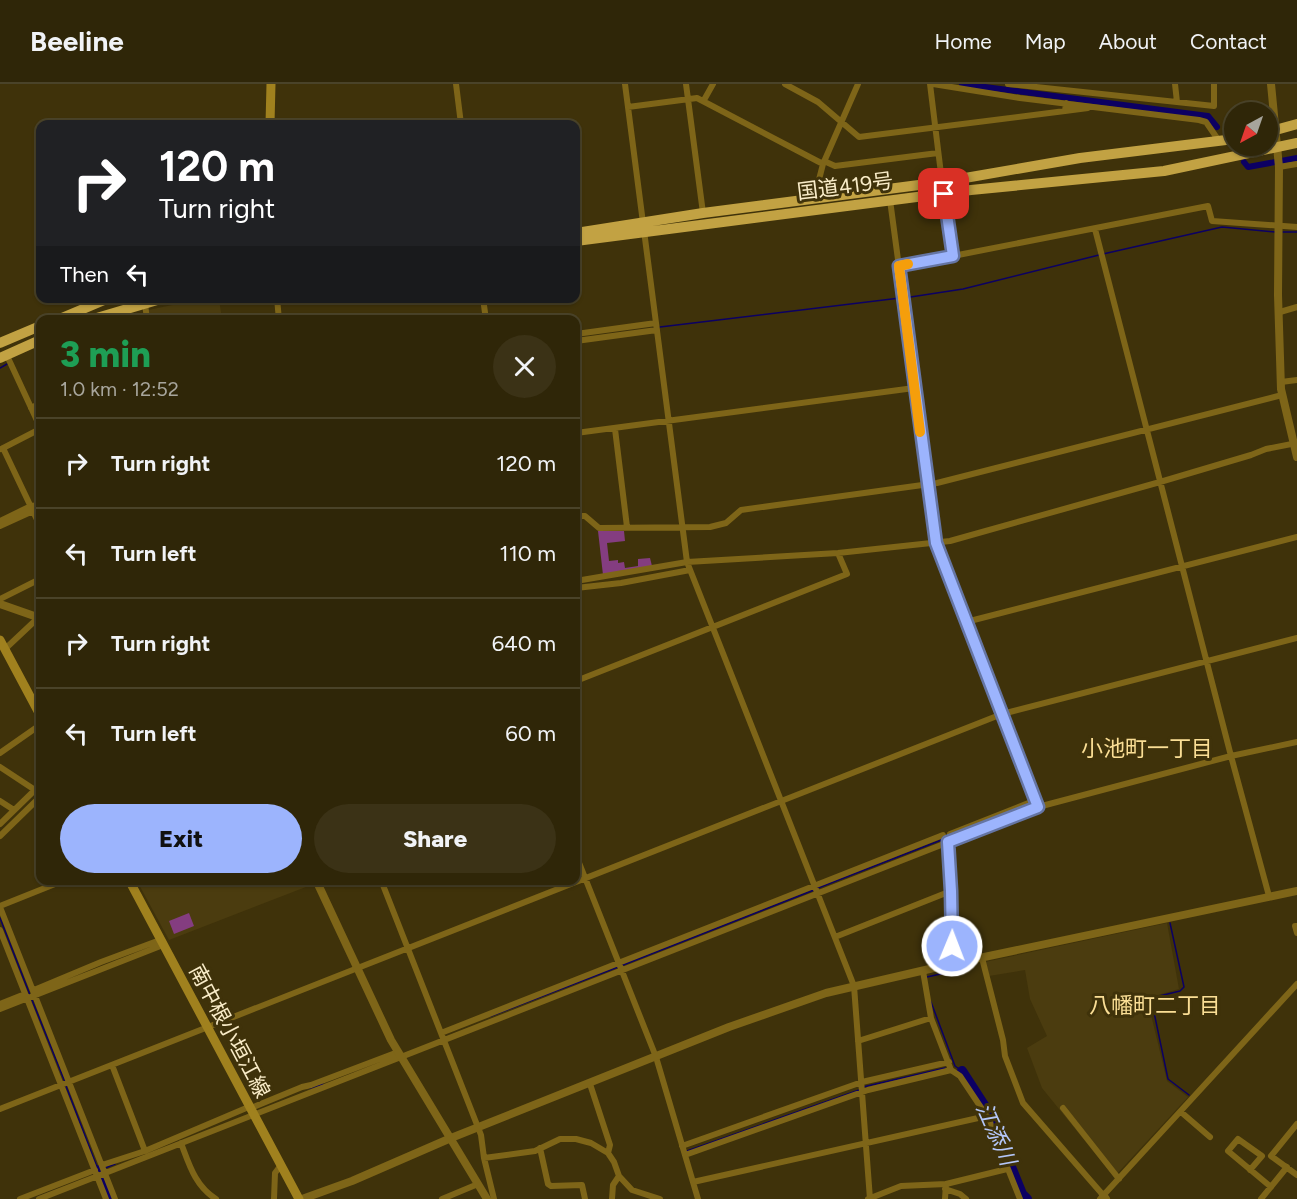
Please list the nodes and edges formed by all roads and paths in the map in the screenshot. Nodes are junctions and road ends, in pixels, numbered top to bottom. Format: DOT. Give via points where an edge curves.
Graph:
graph roads {
  1 [pos="271,84"];
  2 [pos="456,84"];
  3 [pos="625,84"];
  4 [pos="686,84"];
  5 [pos="712,84"];
  6 [pos="785,84"];
  7 [pos="858,84"];
  8 [pos="931,84"];
  9 [pos="1008,84"];
  10 [pos="1175,84"];
  11 [pos="1214,84"];
  12 [pos="1270,84"];
  13 [pos="1055,87"];
  14 [pos="687,99"];
  15 [pos="704,100"];
  16 [pos="1177,102"];
  17 [pos="1271,102"];
  18 [pos="1066,103"];
  19 [pos="1089,105"];
  20 [pos="628,107"];
  21 [pos="1065,111"];
  22 [pos="270,120"];
  23 [pos="460,120"];
  24 [pos="841,122"];
  25 [pos="1297,124"];
  26 [pos="935,126"];
  27 [pos="1278,129"];
  28 [pos="1224,141"];
  29 [pos="1220,142"];
  30 [pos="1297,143"];
  31 [pos="1278,151"];
  32 [pos="938,153"];
  33 [pos="1249,156"];
  34 [pos="1278,156"];
  35 [pos="824,163"];
  36 [pos="1297,164"];
  37 [pos="1279,167"];
  38 [pos="942,182"];
  39 [pos="944,194"];
  40 [pos="814,200"];
  41 [pos="890,200"];
  42 [pos="703,213"];
  43 [pos="1297,227"];
  44 [pos="643,228"];
  45 [pos="1095,228"];
  46 [pos="1278,231"];
  47 [pos="580,233"];
  48 [pos="580,240"];
  49 [pos="953,256"];
  50 [pos="899,266"];
  51 [pos="97,303"];
  52 [pos="145,303"];
  53 [pos="1297,307"];
  54 [pos="1280,312"];
  55 [pos="69,315"];
  56 [pos="106,315"];
  57 [pos="146,315"];
  58 [pos="656,326"];
  59 [pos="36,329"];
  60 [pos="580,334"];
  61 [pos="580,340"];
  62 [pos="0,343"];
  63 [pos="36,343"];
  64 [pos="7,361"];
  65 [pos="1297,380"];
  66 [pos="1281,382"];
  67 [pos="914,388"];
  68 [pos="1282,395"];
  69 [pos="36,405"];
  70 [pos="31,408"];
  71 [pos="36,419"];
  72 [pos="669,421"];
  73 [pos="615,429"];
  74 [pos="1147,429"];
  75 [pos="36,430"];
  76 [pos="580,433"];
  77 [pos="1295,443"];
  78 [pos="1,449"];
  79 [pos="1297,457"];
  80 [pos="1160,482"];
  81 [pos="927,486"];
  82 [pos="36,506"];
  83 [pos="32,508"];
  84 [pos="580,515"];
  85 [pos="36,517"];
  86 [pos="0,521"];
  87 [pos="0,526"];
  88 [pos="627,527"];
  89 [pos="683,527"];
  90 [pos="1297,537"];
  91 [pos="936,543"];
  92 [pos="838,553"];
  93 [pos="687,562"];
  94 [pos="1182,566"];
  95 [pos="690,570"];
  96 [pos="36,581"];
  97 [pos="580,582"];
  98 [pos="580,583"];
  99 [pos="0,599"];
  100 [pos="0,604"];
  101 [pos="36,617"];
  102 [pos="36,621"];
  103 [pos="966,622"];
  104 [pos="712,627"];
  105 [pos="1297,638"];
  106 [pos="3,650"];
  107 [pos="1207,662"];
  108 [pos="580,679"];
  109 [pos="36,708"];
  110 [pos="1002,714"];
  111 [pos="36,728"];
  112 [pos="1297,742"];
  113 [pos="0,753"];
  114 [pos="1231,756"];
  115 [pos="0,768"];
  116 [pos="36,787"];
  117 [pos="36,790"];
  118 [pos="0,801"];
  119 [pos="36,801"];
  120 [pos="781,801"];
  121 [pos="1037,804"];
  122 [pos="14,810"];
  123 [pos="0,824"];
  124 [pos="0,836"];
  125 [pos="946,839"];
  126 [pos="580,865"];
  127 [pos="585,878"];
  128 [pos="580,880"];
  129 [pos="52,885"];
  130 [pos="132,885"];
  131 [pos="317,885"];
  132 [pos="383,885"];
  133 [pos="567,885"];
  134 [pos="816,890"];
  135 [pos="951,891"];
  136 [pos="1297,891"];
  137 [pos="1269,896"];
  138 [pos="0,906"];
  139 [pos="1297,926"];
  140 [pos="0,930"];
  141 [pos="1297,933"];
  142 [pos="835,937"];
  143 [pos="162,942"];
  144 [pos="408,948"];
  145 [pos="982,958"];
  146 [pos="954,964"];
  147 [pos="620,967"];
  148 [pos="357,968"];
  149 [pos="923,971"];
  150 [pos="854,986"];
  151 [pos="1296,987"];
  152 [pos="31,995"];
  153 [pos="0,1004"];
  154 [pos="0,1009"];
  155 [pos="931,1018"];
  156 [pos="208,1028"];
  157 [pos="443,1036"];
  158 [pos="858,1041"];
  159 [pos="399,1054"];
  160 [pos="656,1057"];
  161 [pos="949,1062"];
  162 [pos="112,1065"];
  163 [pos="951,1070"];
  164 [pos="68,1081"];
  165 [pos="862,1083"];
  166 [pos="61,1084"];
  167 [pos="590,1084"];
  168 [pos="862,1092"];
  169 [pos="0,1108"];
  170 [pos="1063,1108"];
  171 [pos="252,1109"];
  172 [pos="1181,1112"];
  173 [pos="987,1116"];
  174 [pos="1297,1124"];
  175 [pos="478,1128"];
  176 [pos="1210,1137"];
  177 [pos="451,1138"];
  178 [pos="181,1143"];
  179 [pos="866,1143"];
  180 [pos="682,1146"];
  181 [pos="540,1148"];
  182 [pos="145,1151"];
  183 [pos="608,1154"];
  184 [pos="685,1155"];
  185 [pos="484,1158"];
  186 [pos="281,1165"];
  187 [pos="1287,1167"];
  188 [pos="1007,1169"];
  189 [pos="1250,1170"];
  190 [pos="101,1171"];
  191 [pos="1297,1175"];
  192 [pos="619,1176"];
  193 [pos="1119,1179"];
  194 [pos="693,1182"];
  195 [pos="478,1184"];
  196 [pos="945,1186"];
  197 [pos="1271,1187"];
  198 [pos="1103,1198"];
  199 [pos="20,1199"];
  200 [pos="39,1199"];
  201 [pos="106,1199"];
  202 [pos="115,1199"];
  203 [pos="216,1199"];
  204 [pos="274,1199"];
  205 [pos="301,1199"];
  206 [pos="442,1199"];
  207 [pos="487,1199"];
  208 [pos="494,1199"];
  209 [pos="585,1199"];
  210 [pos="612,1199"];
  211 [pos="660,1199"];
  212 [pos="698,1199"];
  213 [pos="869,1199"];
  214 [pos="945,1199"];
  215 [pos="966,1199"];
  216 [pos="1020,1199"];
  217 [pos="1262,1199"];
  1 -- 22 [label="main road"];
  2 -- 23 [label="street"];
  3 -- 20 [label="street"];
  4 -- 14 [label="street"];
  5 -- 15 [label="street"];
  6 -- 24 [label="street" via="818,102"];
  7 -- 24 [label="street"];
  8 -- 18 [label="street"];
  8 -- 26 [label="street"];
  9 -- 13 [label="street"];
  10 -- 16 [label="street"];
  11 -- 16 [label="street" via="1214,106"];
  12 -- 17 [label="street"];
  13 -- 16 [label="street"];
  14 -- 15 [label="street"];
  14 -- 20 [label="street"];
  14 -- 42 [label="street"];
  15 -- 35 [label="street"];
  18 -- 19 [label="street"];
  18 -- 21 [label="street"];
  19 -- 21 [label="street"];
  19 -- 29 [label="street" via="1199,120 1206,122"];
  20 -- 44 [label="street"];
  21 -- 26 [label="street"];
  24 -- 26 [label="street" via="859,137"];
  24 -- 35 [label="street"];
  25 -- 27 [label="highway"];
  26 -- 32 [label="street"];
  28 -- 29 [label="highway, 国道419号"];
  29 -- 38 [label="highway, 国道419号" via="1080,158"];
  30 -- 31 [label="highway, 国道419号"];
  32 -- 35 [label="street" via="835,166"];
  32 -- 38 [label="street"];
  33 -- 39 [label="highway, 国道419号" via="1164,171"];
  34 -- 37 [label="street"];
  35 -- 40 [label="street"];
  36 -- 37 [label="street"];
  37 -- 46 [label="street"];
  38 -- 40 [label="highway, 国道419号"];
  39 -- 41 [label="highway, 国道419号"];
  39 -- 49 [label="street"];
  40 -- 42 [label="highway, 国道419号"];
  41 -- 44 [label="highway, 国道419号"];
  41 -- 50 [label="street"];
  42 -- 44 [label="highway, 国道419号"];
  43 -- 46 [label="street"];
  44 -- 47 [label="highway, 国道419号"];
  44 -- 48 [label="highway, 国道419号"];
  44 -- 58 [label="street"];
  45 -- 46 [label="street" via="1208,207 1212,221"];
  45 -- 49 [label="street"];
  45 -- 74 [label="street"];
  46 -- 54 [label="street"];
  49 -- 50 [label="street"];
  50 -- 67 [label="street"];
  51 -- 55 [label="highway"];
  52 -- 56 [label="highway"];
  52 -- 57 [label="street"];
  53 -- 54 [label="street"];
  54 -- 66 [label="street"];
  58 -- 60 [label="street"];
  58 -- 61 [label="street"];
  58 -- 72 [label="street"];
  59 -- 62 [label="highway"];
  63 -- 64 [label="highway"];
  64 -- 70 [label="street"];
  65 -- 66 [label="street"];
  66 -- 68 [label="street"];
  67 -- 72 [label="street"];
  67 -- 81 [label="street"];
  68 -- 74 [label="street"];
  68 -- 77 [label="street"];
  69 -- 70 [label="street"];
  70 -- 71 [label="street"];
  72 -- 73 [label="street"];
  72 -- 89 [label="street"];
  73 -- 76 [label="street"];
  73 -- 88 [label="street"];
  74 -- 80 [label="street"];
  74 -- 81 [label="street"];
  75 -- 78 [label="street"];
  77 -- 79 [label="street"];
  77 -- 80 [label="street"];
  78 -- 83 [label="street"];
  80 -- 91 [label="street"];
  80 -- 94 [label="street"];
  81 -- 89 [label="street" via="741,510 726,523"];
  81 -- 91 [label="street"];
  82 -- 83 [label="street"];
  83 -- 85 [label="street"];
  83 -- 86 [label="street"];
  83 -- 87 [label="street"];
  84 -- 88 [label="street" via="599,528"];
  88 -- 89 [label="street"];
  89 -- 93 [label="street"];
  90 -- 94 [label="street"];
  91 -- 92 [label="street"];
  91 -- 103 [label="street"];
  92 -- 93 [label="street"];
  92 -- 104 [label="street" via="847,574"];
  93 -- 95 [label="street"];
  93 -- 97 [label="street"];
  94 -- 103 [label="street"];
  94 -- 107 [label="street"];
  95 -- 98 [label="street"];
  95 -- 104 [label="street"];
  96 -- 99 [label="street"];
  100 -- 101 [label="street"];
  102 -- 106 [label="street"];
  103 -- 110 [label="street"];
  104 -- 108 [label="street"];
  104 -- 120 [label="street"];
  105 -- 107 [label="street"];
  106 -- 109 [label="main road"];
  107 -- 110 [label="street"];
  107 -- 114 [label="street"];
  110 -- 120 [label="street"];
  110 -- 121 [label="street"];
  111 -- 113 [label="street"];
  112 -- 114 [label="street"];
  114 -- 121 [label="street"];
  114 -- 137 [label="street"];
  115 -- 116 [label="street"];
  117 -- 122 [label="street"];
  118 -- 122 [label="street"];
  119 -- 124 [label="street"];
  120 -- 127 [label="street"];
  120 -- 134 [label="street"];
  121 -- 125 [label="street"];
  122 -- 123 [label="street"];
  125 -- 134 [label="street"];
  125 -- 135 [label="street"];
  126 -- 127 [label="street"];
  127 -- 128 [label="street"];
  127 -- 147 [label="street"];
  129 -- 138 [label="street"];
  130 -- 143 [label="main road, 南中根小垣江線"];
  131 -- 148 [label="street"];
  132 -- 144 [label="street"];
  133 -- 144 [label="street"];
  134 -- 142 [label="street"];
  134 -- 147 [label="street"];
  135 -- 142 [label="street"];
  135 -- 146 [label="street"];
  136 -- 137 [label="street"];
  137 -- 145 [label="street"];
  138 -- 152 [label="street"];
  139 -- 141 [label="street"];
  140 -- 152 [label="street"];
  142 -- 150 [label="street"];
  143 -- 152 [label="street"];
  143 -- 156 [label="main road, 南中根小垣江線"];
  144 -- 148 [label="street"];
  144 -- 157 [label="street"];
  145 -- 146 [label="street"];
  145 -- 198 [label="street" via="1005,1056 1023,1103"];
  146 -- 149 [label="street"];
  147 -- 157 [label="street"];
  147 -- 160 [label="street"];
  148 -- 156 [label="street"];
  148 -- 159 [label="street"];
  149 -- 150 [label="street"];
  149 -- 155 [label="street"];
  150 -- 158 [label="street"];
  150 -- 160 [label="street" via="796,1002"];
  151 -- 172 [label="street"];
  152 -- 153 [label="street"];
  152 -- 154 [label="street"];
  152 -- 164 [label="street"];
  152 -- 166 [label="street"];
  155 -- 158 [label="street"];
  155 -- 161 [label="street"];
  156 -- 162 [label="street"];
  156 -- 171 [label="main road, 南中根小垣江線"];
  157 -- 159 [label="street"];
  157 -- 175 [label="street"];
  158 -- 165 [label="street"];
  159 -- 171 [label="street" via="302,1087"];
  159 -- 177 [label="street"];
  160 -- 167 [label="street"];
  160 -- 180 [label="street"];
  161 -- 163 [label="street"];
  161 -- 165 [label="street"];
  162 -- 164 [label="street"];
  162 -- 182 [label="street"];
  163 -- 168 [label="street"];
  163 -- 173 [label="street" via="960,1076"];
  164 -- 166 [label="street"];
  164 -- 190 [label="street"];
  165 -- 168 [label="street"];
  165 -- 180 [label="street"];
  166 -- 169 [label="street"];
  166 -- 190 [label="street"];
  167 -- 175 [label="street"];
  167 -- 183 [label="street" via="610,1145"];
  168 -- 179 [label="street"];
  168 -- 184 [label="street"];
  170 -- 193 [label="street"];
  171 -- 178 [label="street"];
  171 -- 182 [label="street" via="205,1124"];
  171 -- 186 [label="main road, 南中根小垣江線"];
  172 -- 176 [label="street"];
  172 -- 193 [label="street"];
  173 -- 179 [label="street"];
  173 -- 188 [label="street"];
  174 -- 187 [label="street" via="1271,1156"];
  175 -- 177 [label="street"];
  175 -- 185 [label="street"];
  177 -- 195 [label="street"];
  177 -- 205 [label="street"];
  178 -- 190 [label="street"];
  178 -- 203 [label="street" via="194,1178"];
  179 -- 194 [label="street"];
  179 -- 213 [label="street"];
  180 -- 184 [label="street"];
  181 -- 183 [label="street" via="561,1139 576,1139"];
  181 -- 185 [label="street"];
  181 -- 209 [label="street" via="548,1184 582,1185"];
  182 -- 190 [label="street" via="111,1163"];
  183 -- 192 [label="street"];
  184 -- 194 [label="street"];
  185 -- 208 [label="street"];
  186 -- 204 [label="street" via="275,1173"];
  186 -- 205 [label="main road, 南中根小垣江線"];
  187 -- 191 [label="street"];
  187 -- 197 [label="street"];
  188 -- 196 [label="street"];
  188 -- 216 [label="street"];
  189 -- 189 [label="street" via="1228,1151 1238,1139 1262,1156"];
  189 -- 197 [label="street"];
  190 -- 199 [label="street"];
  190 -- 200 [label="street"];
  190 -- 201 [label="street"];
  190 -- 202 [label="street"];
  192 -- 210 [label="street" via="613,1185"];
  192 -- 211 [label="street" via="632,1190"];
  193 -- 198 [label="street"];
  194 -- 212 [label="street"];
  195 -- 206 [label="street"];
  195 -- 207 [label="street"];
  196 -- 213 [label="street" via="901,1186"];
  196 -- 214 [label="street"];
  196 -- 215 [label="street"];
  197 -- 217 [label="street"];
}
